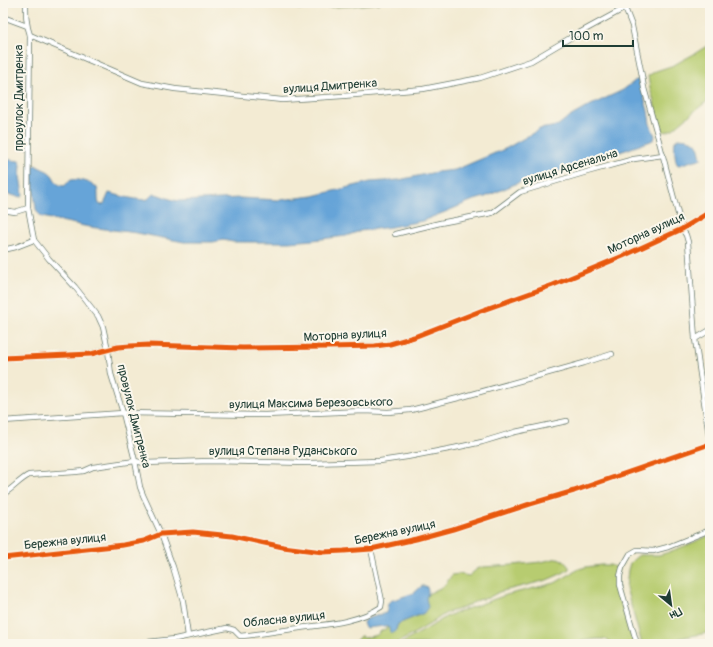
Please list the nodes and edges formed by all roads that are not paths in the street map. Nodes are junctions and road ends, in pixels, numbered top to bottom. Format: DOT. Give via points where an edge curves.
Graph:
graph roads {
  1 [pos="26,3"];
  2 [pos="624,6"];
  3 [pos="3,18"];
  4 [pos="27,26"];
  5 [pos="30,35"];
  6 [pos="663,155"];
  7 [pos="28,208"];
  8 [pos="3,210"];
  9 [pos="710,212"];
  10 [pos="682,228"];
  11 [pos="395,234"];
  12 [pos="34,240"];
  13 [pos="3,250"];
  14 [pos="710,330"];
  15 [pos="695,339"];
  16 [pos="108,350"];
  17 [pos="612,354"];
  18 [pos="3,358"];
  19 [pos="123,413"];
  20 [pos="3,421"];
  21 [pos="567,421"];
  22 [pos="710,444"];
  23 [pos="135,461"];
  24 [pos="3,494"];
  25 [pos="710,530"];
  26 [pos="161,534"];
  27 [pos="371,549"];
  28 [pos="3,558"];
  29 [pos="188,636"];
  30 [pos="129,644"];
  31 [pos="637,644"];
  1 -- 4 [label="street, провулок Дмитренка"];
  2 -- 5 [label="street, вулиця Дмитренка" via="531,61 480,78 423,89 282,100 142,83"];
  2 -- 6 [label="street" via="632,26 644,88"];
  3 -- 4 [label="street"];
  4 -- 5 [label="street, провулок Дмитренка"];
  5 -- 7 [label="street, провулок Дмитренка"];
  6 -- 10 [label="street"];
  6 -- 11 [label="street, вулиця Арсенальна" via="634,158 520,192 492,213"];
  7 -- 8 [label="street" via="15,212"];
  7 -- 12 [label="street, провулок Дмитренка"];
  9 -- 10 [label="street, Моторна вулиця"];
  10 -- 15 [label="street" via="688,242"];
  10 -- 16 [label="street, Моторна вулиця" via="553,285 390,344 321,348 149,345"];
  12 -- 13 [label="street"];
  12 -- 16 [label="street, провулок Дмитренка" via="98,316"];
  14 -- 15 [label="street"];
  15 -- 22 [label="street"];
  16 -- 18 [label="street, Моторна вулиця" via="83,355"];
  16 -- 19 [label="street, провулок Дмитренка" via="111,374"];
  17 -- 19 [label="street, вулиця Максима Березовського" via="411,410 395,412 265,415"];
  19 -- 20 [label="street, вулиця Максима Березовського"];
  19 -- 23 [label="street, провулок Дмитренка"];
  21 -- 23 [label="street, вулиця Степана Руданського" via="454,448 380,461"];
  22 -- 27 [label="street, Бережна вулиця" via="453,529"];
  23 -- 24 [label="street, вулиця Степана Руданського" via="76,472 29,474"];
  23 -- 26 [label="street, провулок Дмитренка" via="140,487"];
  25 -- 31 [label="street" via="668,547 653,551 637,550 630,554 622,568 620,585"];
  26 -- 27 [label="street, Бережна вулиця" via="193,532 232,536 283,547 324,552"];
  26 -- 28 [label="street, Бережна вулиця" via="124,545"];
  26 -- 29 [label="street, провулок Дмитренка" via="183,601"];
  27 -- 29 [label="street, Обласна вулиця" via="382,601 381,607 376,611 333,624 281,631 240,636 227,628"];
  29 -- 30 [label="street, Обласна вулиця"];
}
